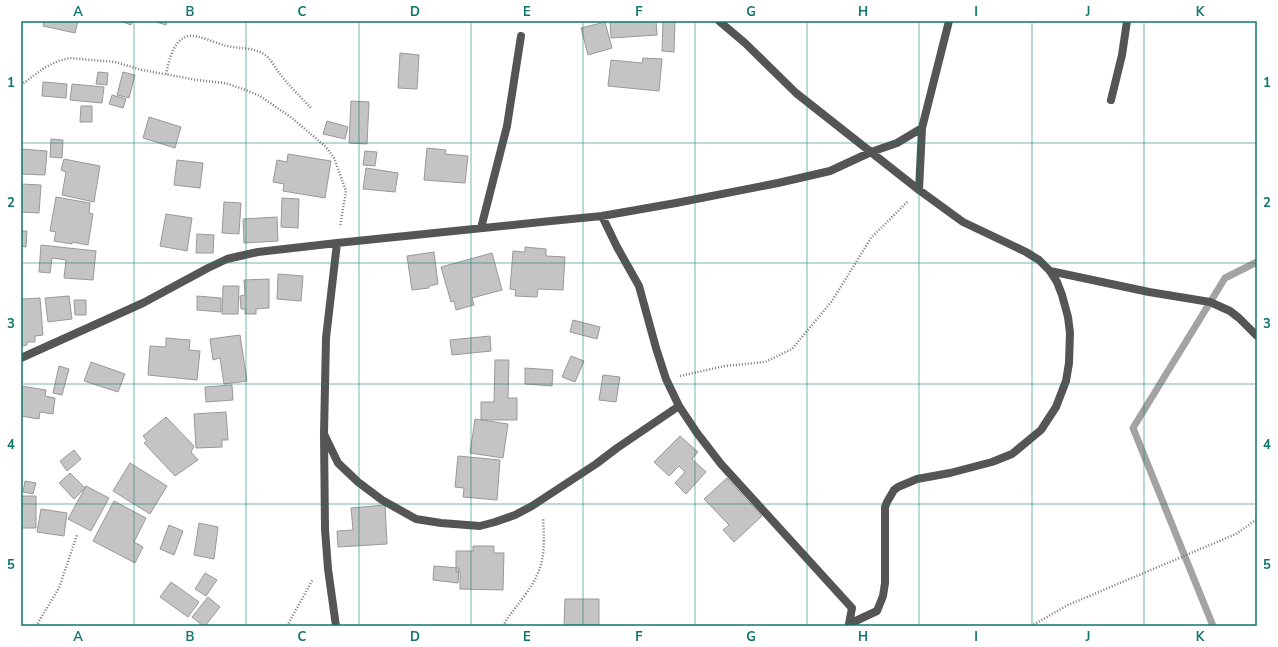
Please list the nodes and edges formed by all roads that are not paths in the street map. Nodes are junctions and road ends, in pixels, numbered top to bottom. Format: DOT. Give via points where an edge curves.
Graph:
graph roads {
  1 [pos="720,21"];
  2 [pos="949,21"];
  3 [pos="1127,21"];
  4 [pos="521,36"];
  5 [pos="1111,100"];
  6 [pos="922,128"];
  7 [pos="871,152"];
  8 [pos="919,190"];
  9 [pos="602,216"];
  10 [pos="481,228"];
  11 [pos="337,243"];
  12 [pos="1050,271"];
  13 [pos="1257,336"];
  14 [pos="21,358"];
  15 [pos="679,406"];
  16 [pos="324,434"];
  17 [pos="850,625"];
  18 [pos="336,626"];
  1 -- 7 [label="street" via="796,92"];
  2 -- 6 [label="street"];
  3 -- 5 [label="street"];
  4 -- 10 [label="street" via="507,126"];
  6 -- 7 [label="street" via="897,143"];
  6 -- 8 [label="street"];
  7 -- 8 [label="street"];
  7 -- 9 [label="street" via="830,170 778,183"];
  8 -- 12 [label="street" via="963,222 1026,252"];
  9 -- 10 [label="street"];
  9 -- 15 [label="street" via="639,286 666,379"];
  10 -- 11 [label="street"];
  11 -- 14 [label="street" via="258,252 227,259 143,304"];
  11 -- 16 [label="street" via="326,338"];
  12 -- 13 [label="street" via="1210,302 1239,318"];
  12 -- 17 [label="street" via="1062,295 1070,333 1066,381 1056,407 1041,430 1012,454 992,462 918,479 894,490 885,507 883,596 877,611"];
  15 -- 16 [label="street" via="542,500 515,515 480,526 416,519 382,500 338,463"];
  15 -- 17 [label="street" via="721,464 852,608"];
  16 -- 18 [label="street" via="328,569"];
}
